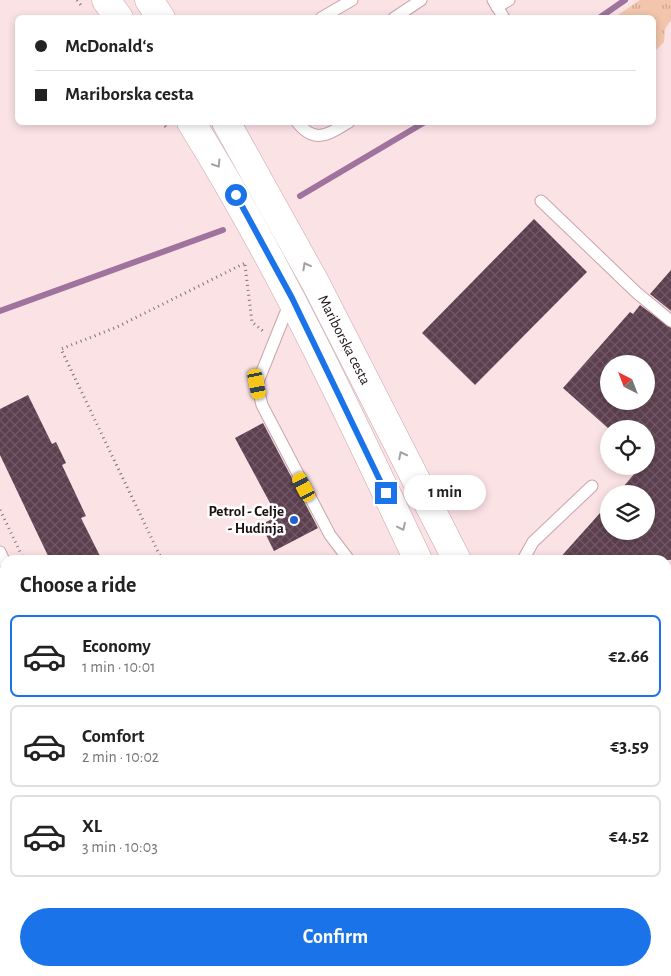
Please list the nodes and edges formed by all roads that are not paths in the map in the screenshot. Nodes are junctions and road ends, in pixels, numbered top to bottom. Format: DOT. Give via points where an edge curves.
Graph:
graph roads {
  1 [pos="106,0"];
  2 [pos="149,0"];
  3 [pos="352,0"];
  4 [pos="421,0"];
  5 [pos="509,0"];
  6 [pos="500,10"];
  7 [pos="117,15"];
  8 [pos="159,15"];
  9 [pos="326,15"];
  10 [pos="398,15"];
  11 [pos="193,125"];
  12 [pos="228,125"];
  13 [pos="300,125"];
  14 [pos="344,125"];
  15 [pos="541,202"];
  16 [pos="292,298"];
  17 [pos="671,321"];
  18 [pos="592,486"];
  19 [pos="345,555"];
  20 [pos="416,555"];
  21 [pos="454,555"];
  22 [pos="526,555"];
  1 -- 7 [label="main road"];
  2 -- 8 [label="main road"];
  3 -- 9 [label="lane"];
  4 -- 10 [label="lane"];
  5 -- 6 [label="lane"];
  11 -- 16 [label="main road, Mariborska cesta, one-way" via="236,195"];
  21 -- 12 [label="main road, Mariborska cesta, one-way" via="315,282"];
  13 -- 14 [label="lane" via="318,137"];
  15 -- 17 [label="lane"];
  16 -- 19 [label="lane" via="257,384 262,406 330,535"];
  16 -- 20 [label="main road, Mariborska cesta, one-way"];
  18 -- 22 [label="lane" via="533,542"];
}
